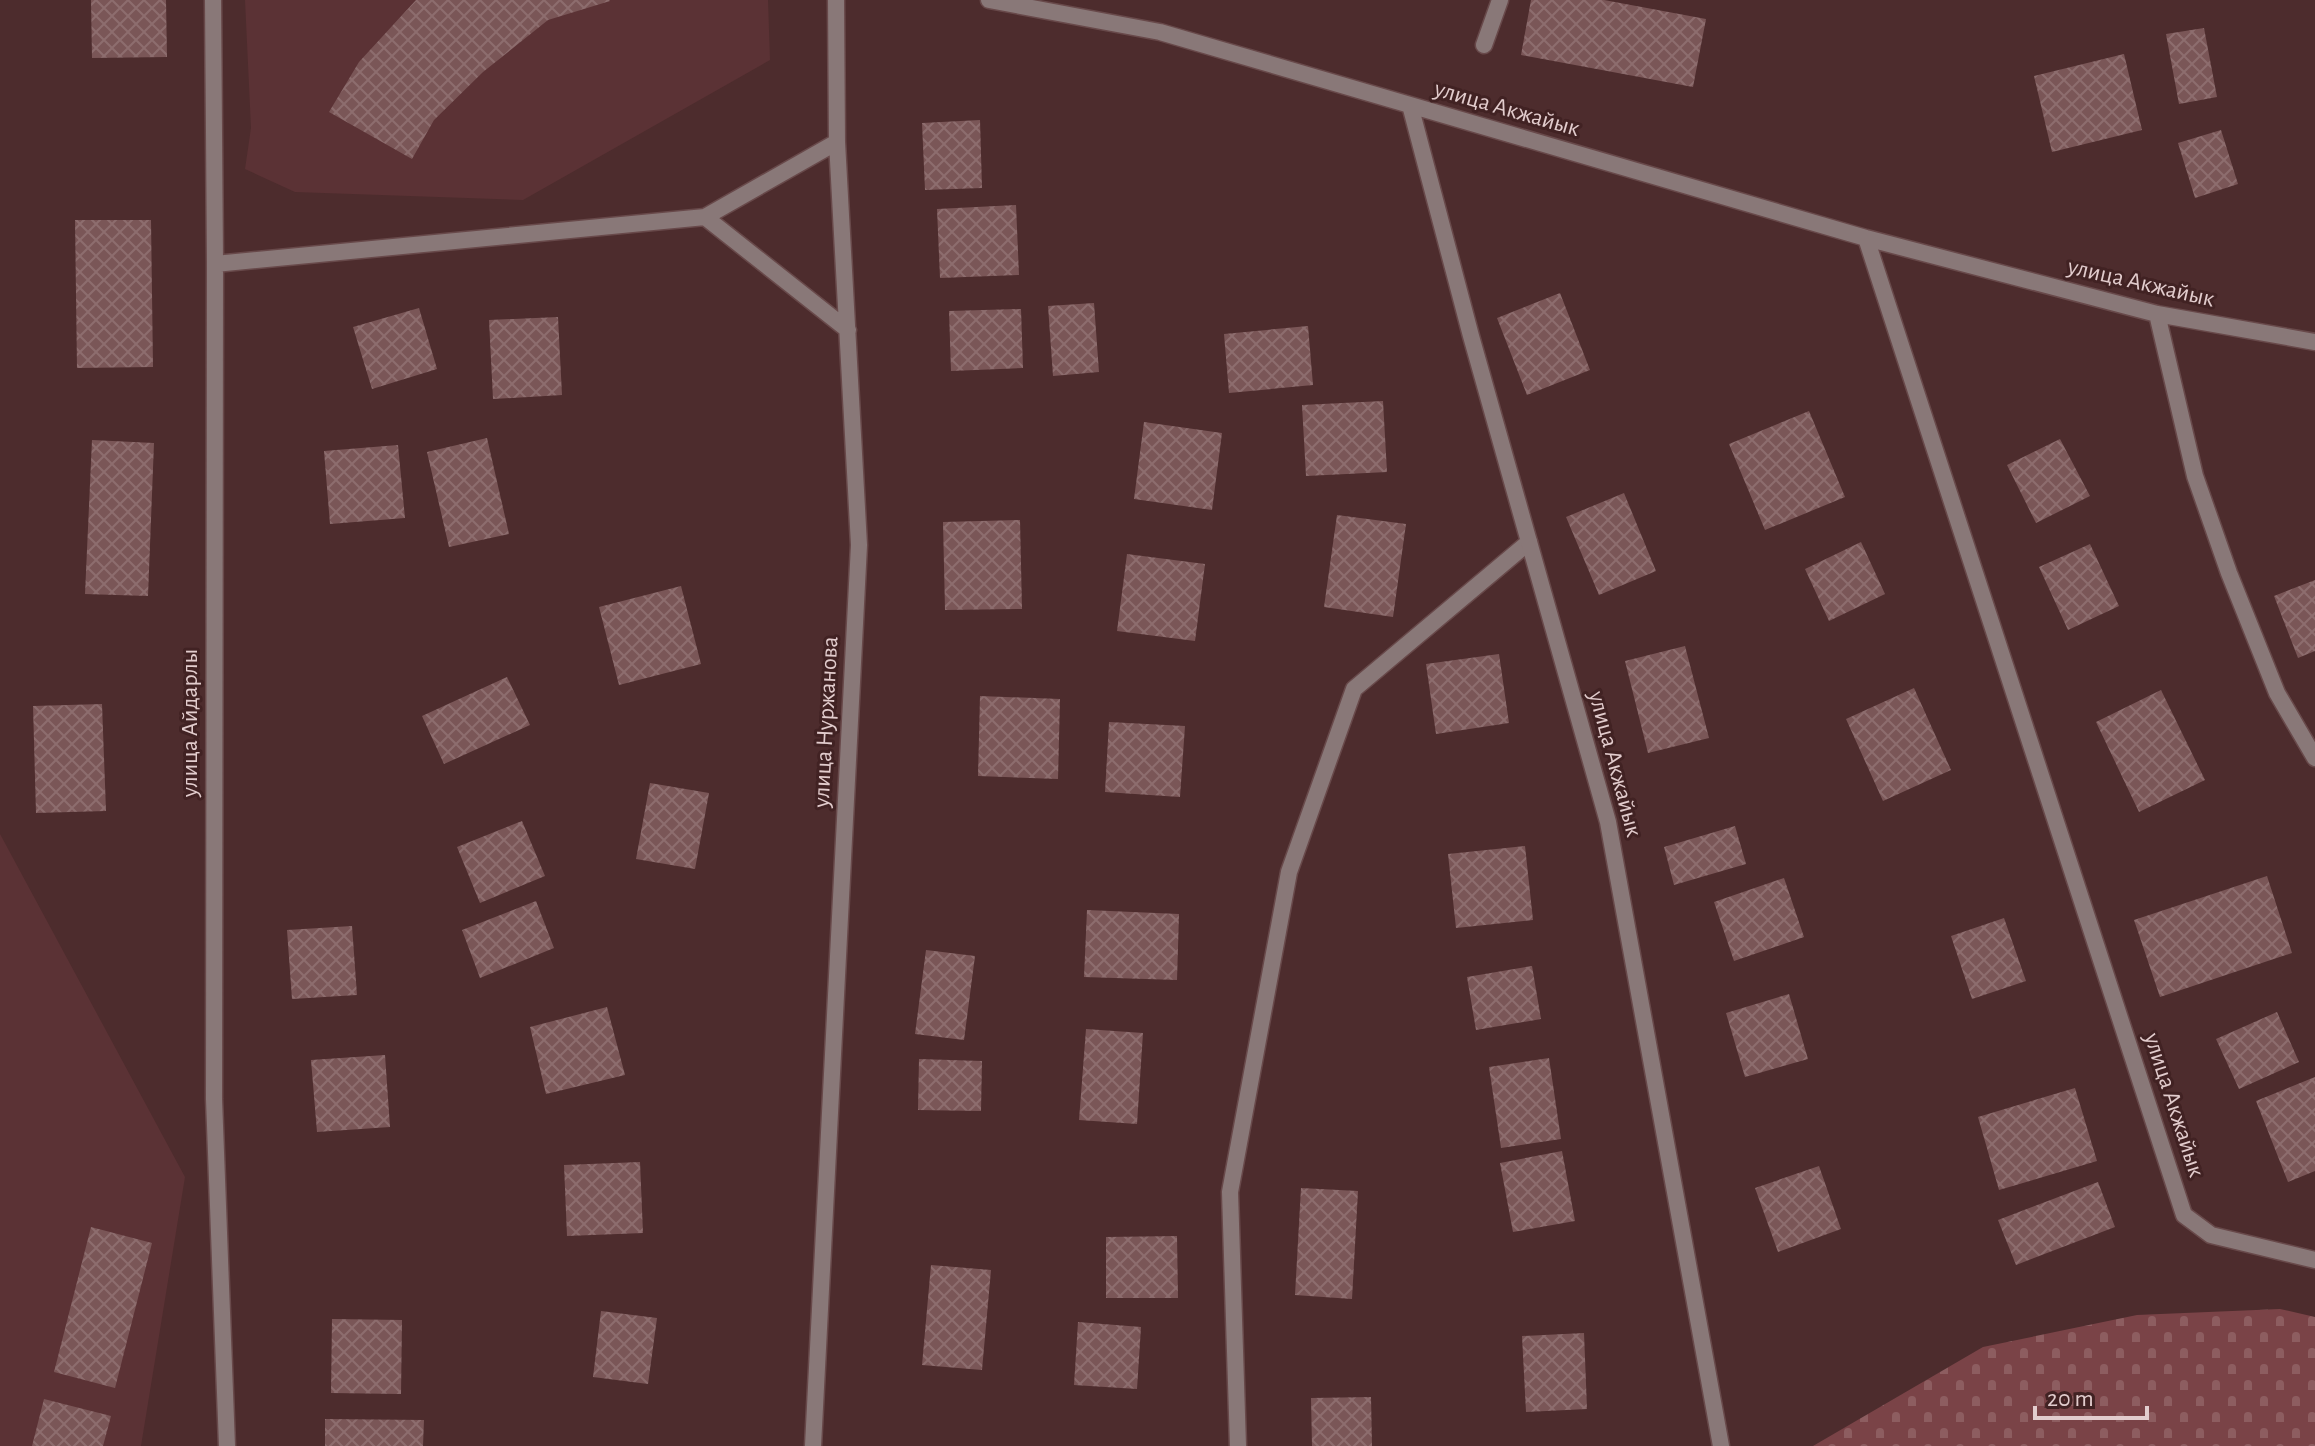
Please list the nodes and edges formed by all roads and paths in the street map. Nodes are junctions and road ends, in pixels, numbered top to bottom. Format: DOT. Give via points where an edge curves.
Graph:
graph roads {
  1 [pos="213,0"];
  2 [pos="836,0"];
  3 [pos="989,0"];
  4 [pos="1500,0"];
  5 [pos="1484,45"];
  6 [pos="1410,105"];
  7 [pos="837,142"];
  8 [pos="705,217"];
  9 [pos="1866,238"];
  10 [pos="215,264"];
  11 [pos="2157,314"];
  12 [pos="848,330"];
  13 [pos="2315,342"];
  14 [pos="1529,542"];
  15 [pos="2315,758"];
  16 [pos="2315,1260"];
  17 [pos="227,1446"];
  18 [pos="813,1446"];
  19 [pos="1238,1446"];
  20 [pos="1721,1446"];
  1 -- 10 [label="street, улица Айдарлы"];
  2 -- 7 [label="street, улица Нуржанова"];
  3 -- 6 [label="street, улица Акжайык" via="1160,32"];
  4 -- 5 [label="street"];
  6 -- 9 [label="street, улица Акжайык"];
  6 -- 14 [label="street, улица Акжайык"];
  7 -- 8 [label="street"];
  7 -- 12 [label="street, улица Нуржанова"];
  8 -- 10 [label="street"];
  8 -- 12 [label="street"];
  9 -- 11 [label="street, улица Акжайык"];
  9 -- 16 [label="street, улица Акжайык" via="2184,1215 2211,1235"];
  10 -- 17 [label="street, улица Айдарлы" via="214,1099"];
  11 -- 13 [label="street, улица Акжайык"];
  11 -- 15 [label="street" via="2195,476 2229,573 2277,693"];
  12 -- 18 [label="street, улица Нуржанова" via="859,545"];
  14 -- 19 [label="street" via="1354,689 1289,872 1230,1192"];
  14 -- 20 [label="street, улица Акжайык" via="1608,822"];
}
